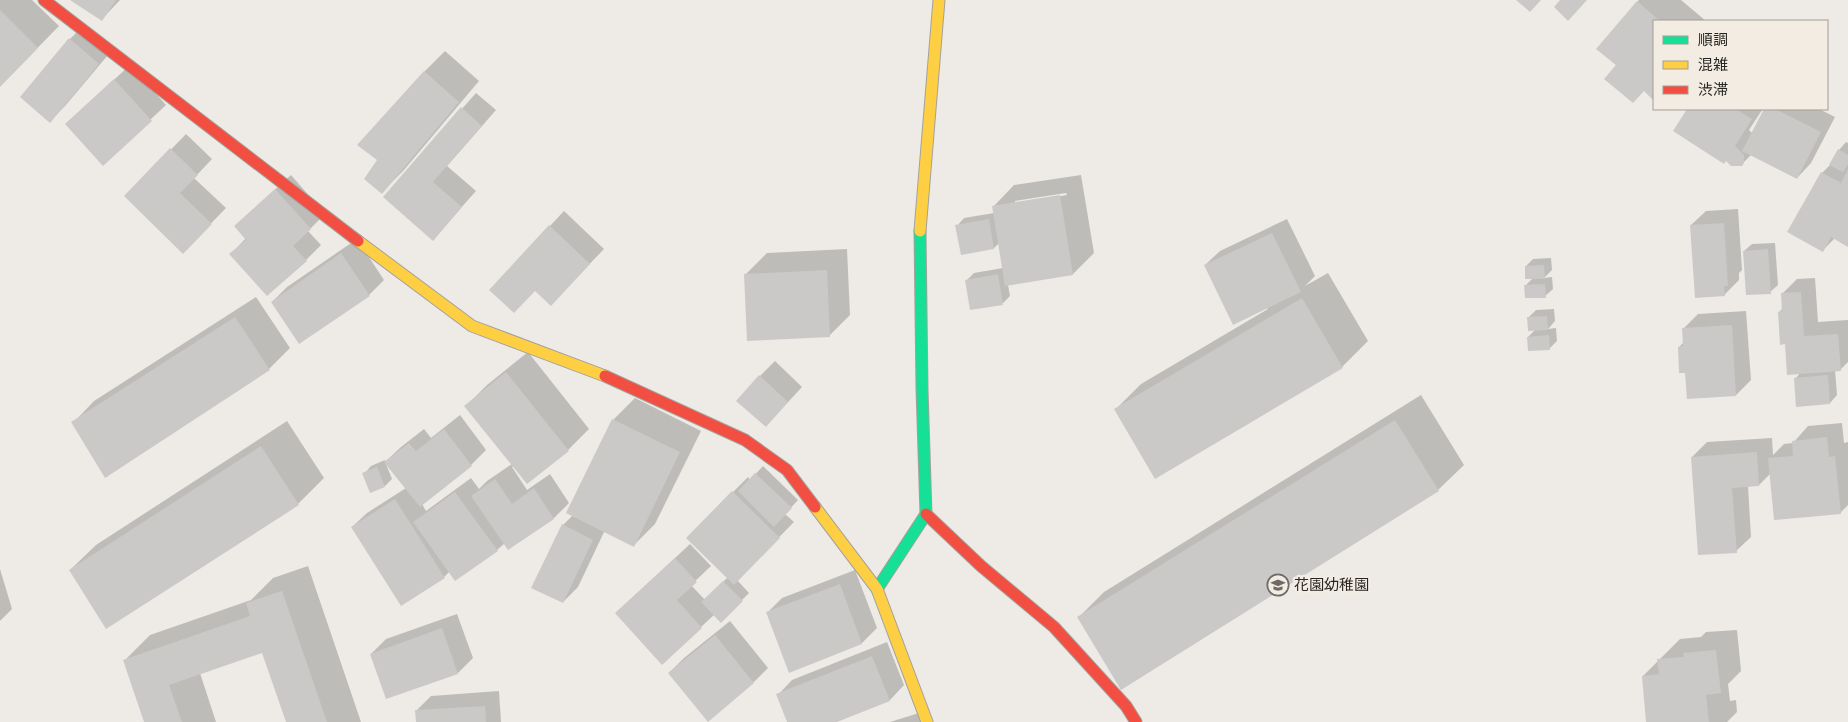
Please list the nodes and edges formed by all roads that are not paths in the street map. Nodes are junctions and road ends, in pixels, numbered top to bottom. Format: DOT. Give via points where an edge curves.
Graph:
graph roads {
  1 [pos="44,0"];
  2 [pos="939,0"];
  3 [pos="926,514"];
  4 [pos="877,589"];
  5 [pos="927,722"];
  6 [pos="1136,722"];
  1 -- 4 [label="street" via="472,326 596,372 745,440 787,470"];
  2 -- 3 [label="street" via="920,234"];
  3 -- 4 [label="street"];
  3 -- 6 [label="street" via="981,566 1054,627 1126,706"];
  4 -- 5 [label="street"];
}
